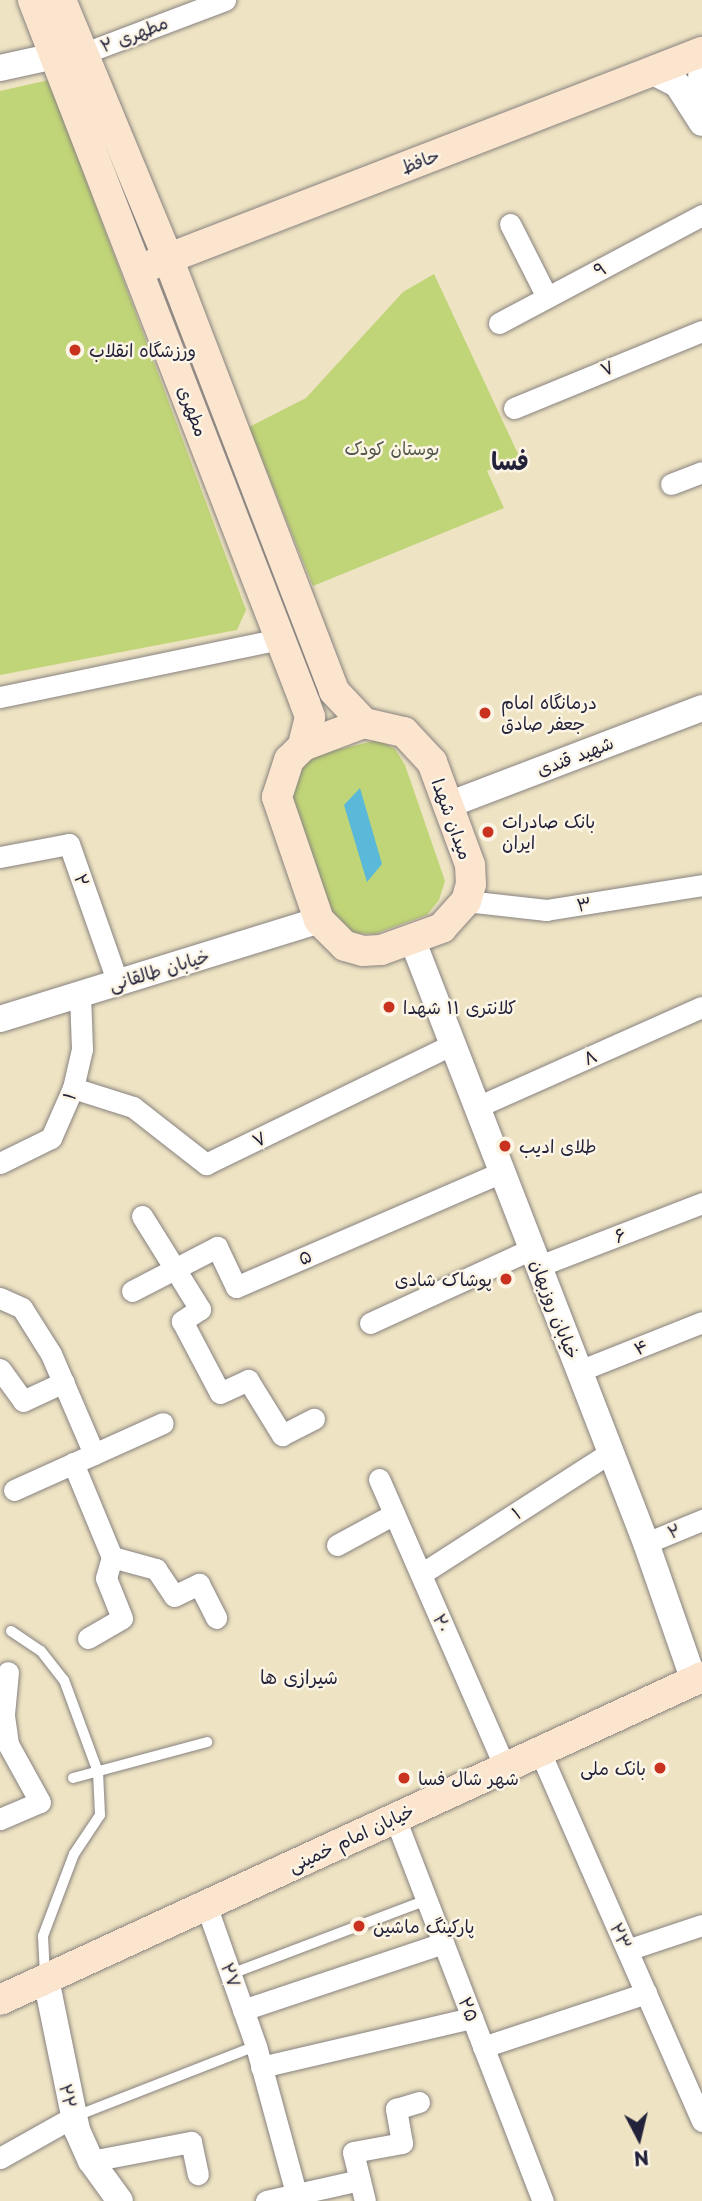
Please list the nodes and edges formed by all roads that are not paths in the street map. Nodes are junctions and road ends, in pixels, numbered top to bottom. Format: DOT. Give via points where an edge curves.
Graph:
graph roads {
  1 [pos="33,0"];
  2 [pos="61,0"];
  3 [pos="225,0"];
  4 [pos="702,52"];
  5 [pos="68,55"];
  6 [pos="702,62"];
  7 [pos="0,68"];
  8 [pos="652,71"];
  9 [pos="701,120"];
  10 [pos="702,215"];
  11 [pos="510,224"];
  12 [pos="167,258"];
  13 [pos="138,270"];
  14 [pos="547,297"];
  15 [pos="499,323"];
  16 [pos="702,331"];
  17 [pos="514,408"];
  18 [pos="702,472"];
  19 [pos="671,484"];
  20 [pos="281,639"];
  21 [pos="0,697"];
  22 [pos="702,708"];
  23 [pos="364,723"];
  24 [pos="303,746"];
  25 [pos="447,805"];
  26 [pos="0,857"];
  27 [pos="702,885"];
  28 [pos="466,901"];
  29 [pos="319,920"];
  30 [pos="412,939"];
  31 [pos="118,983"];
  32 [pos="80,995"];
  33 [pos="702,1007"];
  34 [pos="0,1019"];
  35 [pos="453,1044"];
  36 [pos="73,1088"];
  37 [pos="477,1107"];
  38 [pos="0,1163"];
  39 [pos="502,1172"];
  40 [pos="702,1203"];
  41 [pos="142,1216"];
  42 [pos="536,1258"];
  43 [pos="176,1268"];
  44 [pos="132,1291"];
  45 [pos="0,1298"];
  46 [pos="702,1322"];
  47 [pos="370,1323"];
  48 [pos="0,1369"];
  49 [pos="579,1371"];
  50 [pos="64,1382"];
  51 [pos="314,1419"];
  52 [pos="163,1423"];
  53 [pos="611,1452"];
  54 [pos="94,1454"];
  55 [pos="73,1463"];
  56 [pos="379,1479"];
  57 [pos="14,1490"];
  58 [pos="394,1514"];
  59 [pos="702,1520"];
  60 [pos="646,1543"];
  61 [pos="337,1545"];
  62 [pos="113,1557"];
  63 [pos="421,1574"];
  64 [pos="216,1618"];
  65 [pos="11,1631"];
  66 [pos="88,1638"];
  67 [pos="8,1672"];
  68 [pos="699,1685"];
  69 [pos="207,1741"];
  70 [pos="4,1746"];
  71 [pos="540,1752"];
  72 [pos="505,1767"];
  73 [pos="98,1772"];
  74 [pos="73,1778"];
  75 [pos="395,1818"];
  76 [pos="0,1819"];
  77 [pos="427,1900"];
  78 [pos="206,1905"];
  79 [pos="702,1925"];
  80 [pos="443,1943"];
  81 [pos="627,1950"];
  82 [pos="230,1975"];
  83 [pos="46,1979"];
  84 [pos="646,1993"];
  85 [pos="0,2000"];
  86 [pos="243,2010"];
  87 [pos="472,2018"];
  88 [pos="256,2046"];
  89 [pos="483,2046"];
  90 [pos="261,2067"];
  91 [pos="697,2096"];
  92 [pos="419,2102"];
  93 [pos="74,2117"];
  94 [pos="702,2121"];
  95 [pos="0,2158"];
  96 [pos="91,2161"];
  97 [pos="198,2174"];
  98 [pos="363,2191"];
  99 [pos="297,2196"];
  100 [pos="120,2201"];
  101 [pos="266,2201"];
  102 [pos="543,2201"];
  1 -- 5 [label="main road, مطهری"];
  2 -- 5 [label="main road, مطهری"];
  3 -- 5 [label="street, مطهری ۲"];
  4 -- 8 [label="main road, حافظ"];
  5 -- 7 [label="street"];
  5 -- 12 [label="main road, مطهری"];
  5 -- 13 [label="main road, مطهری"];
  6 -- 9 [label="street"];
  8 -- 9 [label="street" via="677,84"];
  8 -- 12 [label="main road, حافظ"];
  10 -- 14 [label="street, ۹"];
  11 -- 14 [label="street"];
  12 -- 13 [label="main road, حافظ"];
  12 -- 23 [label="main road, مطهری" via="334,691"];
  13 -- 20 [label="main road, مطهری"];
  14 -- 15 [label="street, ۹"];
  16 -- 17 [label="street, ۷"];
  18 -- 19 [label="street"];
  20 -- 21 [label="street"];
  20 -- 24 [label="main road, مطهری" via="310,717"];
  22 -- 25 [label="street, شهید قندی"];
  23 -- 24 [label="main road"];
  23 -- 25 [label="main road, میدان شهدا" via="404,732 420,745 432,762"];
  24 -- 29 [label="main road" via="289,760 277,797"];
  25 -- 28 [label="main road, میدان شهدا" via="470,865"];
  26 -- 31 [label="street, ۲" via="69,844"];
  27 -- 28 [label="street, ۳" via="546,910"];
  28 -- 30 [label="main road" via="442,928"];
  29 -- 30 [label="main road" via="345,946 363,951"];
  29 -- 31 [label="street, خیابان طالقانی"];
  30 -- 35 [label="street, خیابان روزبهان"];
  31 -- 32 [label="street, خیابان طالقانی"];
  32 -- 34 [label="street, خیابان طالقانی"];
  32 -- 36 [label="street, ۱" via="82,1049"];
  33 -- 37 [label="street, ۸"];
  35 -- 36 [label="street, ۷" via="206,1164 134,1107"];
  35 -- 37 [label="street, خیابان روزبهان"];
  36 -- 38 [label="street, ۱" via="51,1138"];
  37 -- 39 [label="street, خیابان روزبهان"];
  39 -- 42 [label="street, خیابان روزبهان"];
  39 -- 43 [label="street, ۵" via="236,1287 217,1247"];
  40 -- 42 [label="street, ۶"];
  41 -- 43 [label="street"];
  42 -- 47 [label="street"];
  42 -- 49 [label="street, خیابان روزبهان"];
  43 -- 44 [label="street, ۵"];
  43 -- 51 [label="street" via="200,1309 182,1321 220,1393 248,1380 282,1435"];
  45 -- 50 [label="street" via="22,1308"];
  46 -- 49 [label="street, ۴"];
  48 -- 50 [label="street" via="23,1401"];
  49 -- 53 [label="street, خیابان روزبهان"];
  50 -- 54 [label="street"];
  52 -- 54 [label="street"];
  53 -- 60 [label="street, خیابان روزبهان"];
  53 -- 63 [label="street, ۱"];
  54 -- 55 [label="street"];
  55 -- 57 [label="street"];
  55 -- 62 [label="street"];
  56 -- 58 [label="street, ۲۰"];
  58 -- 61 [label="street"];
  58 -- 63 [label="street, ۲۰"];
  59 -- 60 [label="street, ۲"];
  60 -- 68 [label="street, خیابان روزبهان"];
  62 -- 64 [label="street" via="156,1569 174,1596 199,1584"];
  62 -- 66 [label="street" via="106,1578 122,1618"];
  63 -- 72 [label="street, ۲۰"];
  65 -- 73 [label="lane" via="41,1651 64,1680"];
  67 -- 70 [label="street"];
  68 -- 71 [label="main road, خیابان امام خمینی"];
  69 -- 73 [label="lane"];
  70 -- 76 [label="street" via="40,1802"];
  71 -- 72 [label="main road, خیابان امام خمینی"];
  71 -- 81 [label="street, ۲۳"];
  72 -- 75 [label="main road, خیابان امام خمینی"];
  73 -- 74 [label="lane"];
  73 -- 83 [label="lane" via="100,1815 74,1854 43,1936"];
  75 -- 77 [label="street, ۲۵"];
  75 -- 78 [label="main road, خیابان امام خمینی"];
  77 -- 80 [label="street, ۲۵"];
  77 -- 82 [label="lane"];
  78 -- 82 [label="street, ۲۷"];
  78 -- 83 [label="main road, خیابان امام خمینی"];
  79 -- 81 [label="street"];
  80 -- 86 [label="street"];
  80 -- 87 [label="street, ۲۵"];
  81 -- 84 [label="street, ۲۳"];
  82 -- 86 [label="street, ۲۷"];
  83 -- 85 [label="main road, خیابان امام خمینی"];
  83 -- 93 [label="street, ۲۲"];
  84 -- 89 [label="street"];
  84 -- 91 [label="street, ۲۳"];
  86 -- 88 [label="street, ۲۷"];
  87 -- 89 [label="street, ۲۵"];
  87 -- 90 [label="street"];
  88 -- 90 [label="street, ۲۷"];
  88 -- 93 [label="lane"];
  89 -- 102 [label="street, ۲۵"];
  90 -- 99 [label="street"];
  91 -- 94 [label="street, ۲۳"];
  92 -- 98 [label="street" via="396,2109 402,2143 353,2152"];
  93 -- 95 [label="street"];
  93 -- 96 [label="street, ۲۲"];
  96 -- 97 [label="street" via="191,2142"];
  96 -- 100 [label="street, ۲۲"];
  98 -- 99 [label="street"];
  99 -- 101 [label="street"];
}
